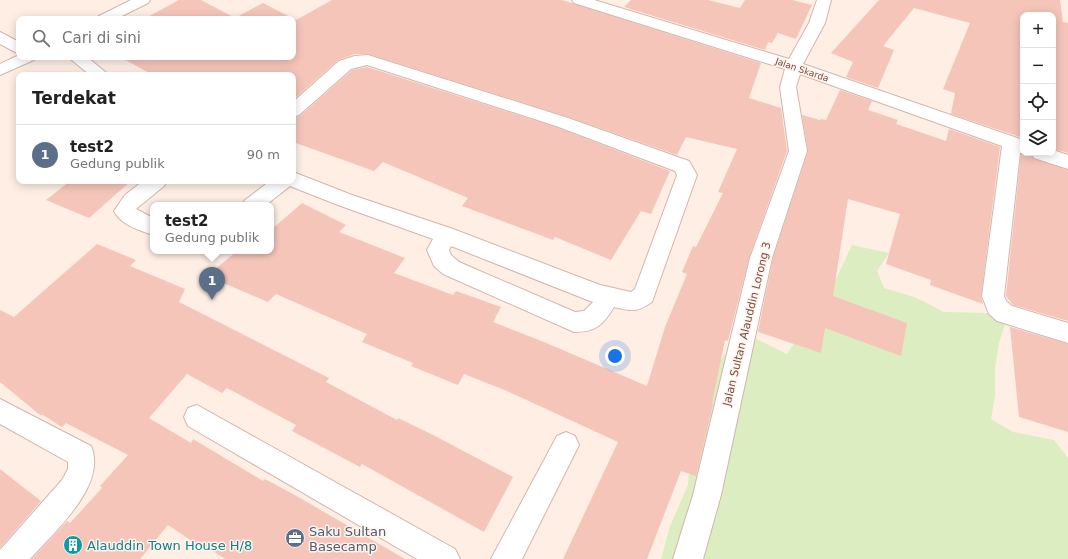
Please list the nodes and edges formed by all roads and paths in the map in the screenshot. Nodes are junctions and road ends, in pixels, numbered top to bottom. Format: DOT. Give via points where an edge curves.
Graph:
graph roads {
  1 [pos="144,0"];
  2 [pos="580,0"];
  3 [pos="824,0"];
  4 [pos="110,16"];
  5 [pos="0,37"];
  6 [pos="16,47"];
  7 [pos="22,60"];
  8 [pos="80,60"];
  9 [pos="794,66"];
  10 [pos="0,70"];
  11 [pos="97,72"];
  12 [pos="296,108"];
  13 [pos="1018,145"];
  14 [pos="1050,156"];
  15 [pos="1068,162"];
  16 [pos="296,180"];
  17 [pos="153,184"];
  18 [pos="279,184"];
  19 [pos="256,202"];
  20 [pos="150,225"];
  21 [pos="446,235"];
  22 [pos="608,297"];
  23 [pos="1068,333"];
  24 [pos="0,410"];
  25 [pos="196,417"];
  26 [pos="566,444"];
  27 [pos="11,559"];
  28 [pos="445,559"];
  29 [pos="506,559"];
  30 [pos="688,559"];
  1 -- 4 [label="street"];
  2 -- 9 [label="street, Jalan Skarda"];
  3 -- 9 [label="street, Jalan Sultan Alauddin Lorong 3" via="817,23"];
  5 -- 6 [label="street"];
  7 -- 10 [label="street"];
  8 -- 11 [label="street"];
  9 -- 13 [label="street, Jalan Skarda"];
  9 -- 30 [label="street, Jalan Sultan Alauddin Lorong 3" via="788,87 798,151 761,258 707,495"];
  12 -- 22 [label="street" via="345,65 368,60 562,122 682,166 687,175 644,295 634,302"];
  13 -- 23 [label="street" via="993,296 997,307 1005,314"];
  14 -- 15 [label="street"];
  16 -- 21 [label="street"];
  17 -- 20 [label="street" via="132,200 124,211"];
  18 -- 19 [label="street"];
  21 -- 22 [label="street"];
  21 -- 22 [label="street" via="438,250 442,260 451,268 574,322 594,319"];
  24 -- 27 [label="street" via="82,455 81,470 72,490"];
  25 -- 28 [label="street"];
  26 -- 29 [label="street"];
}
